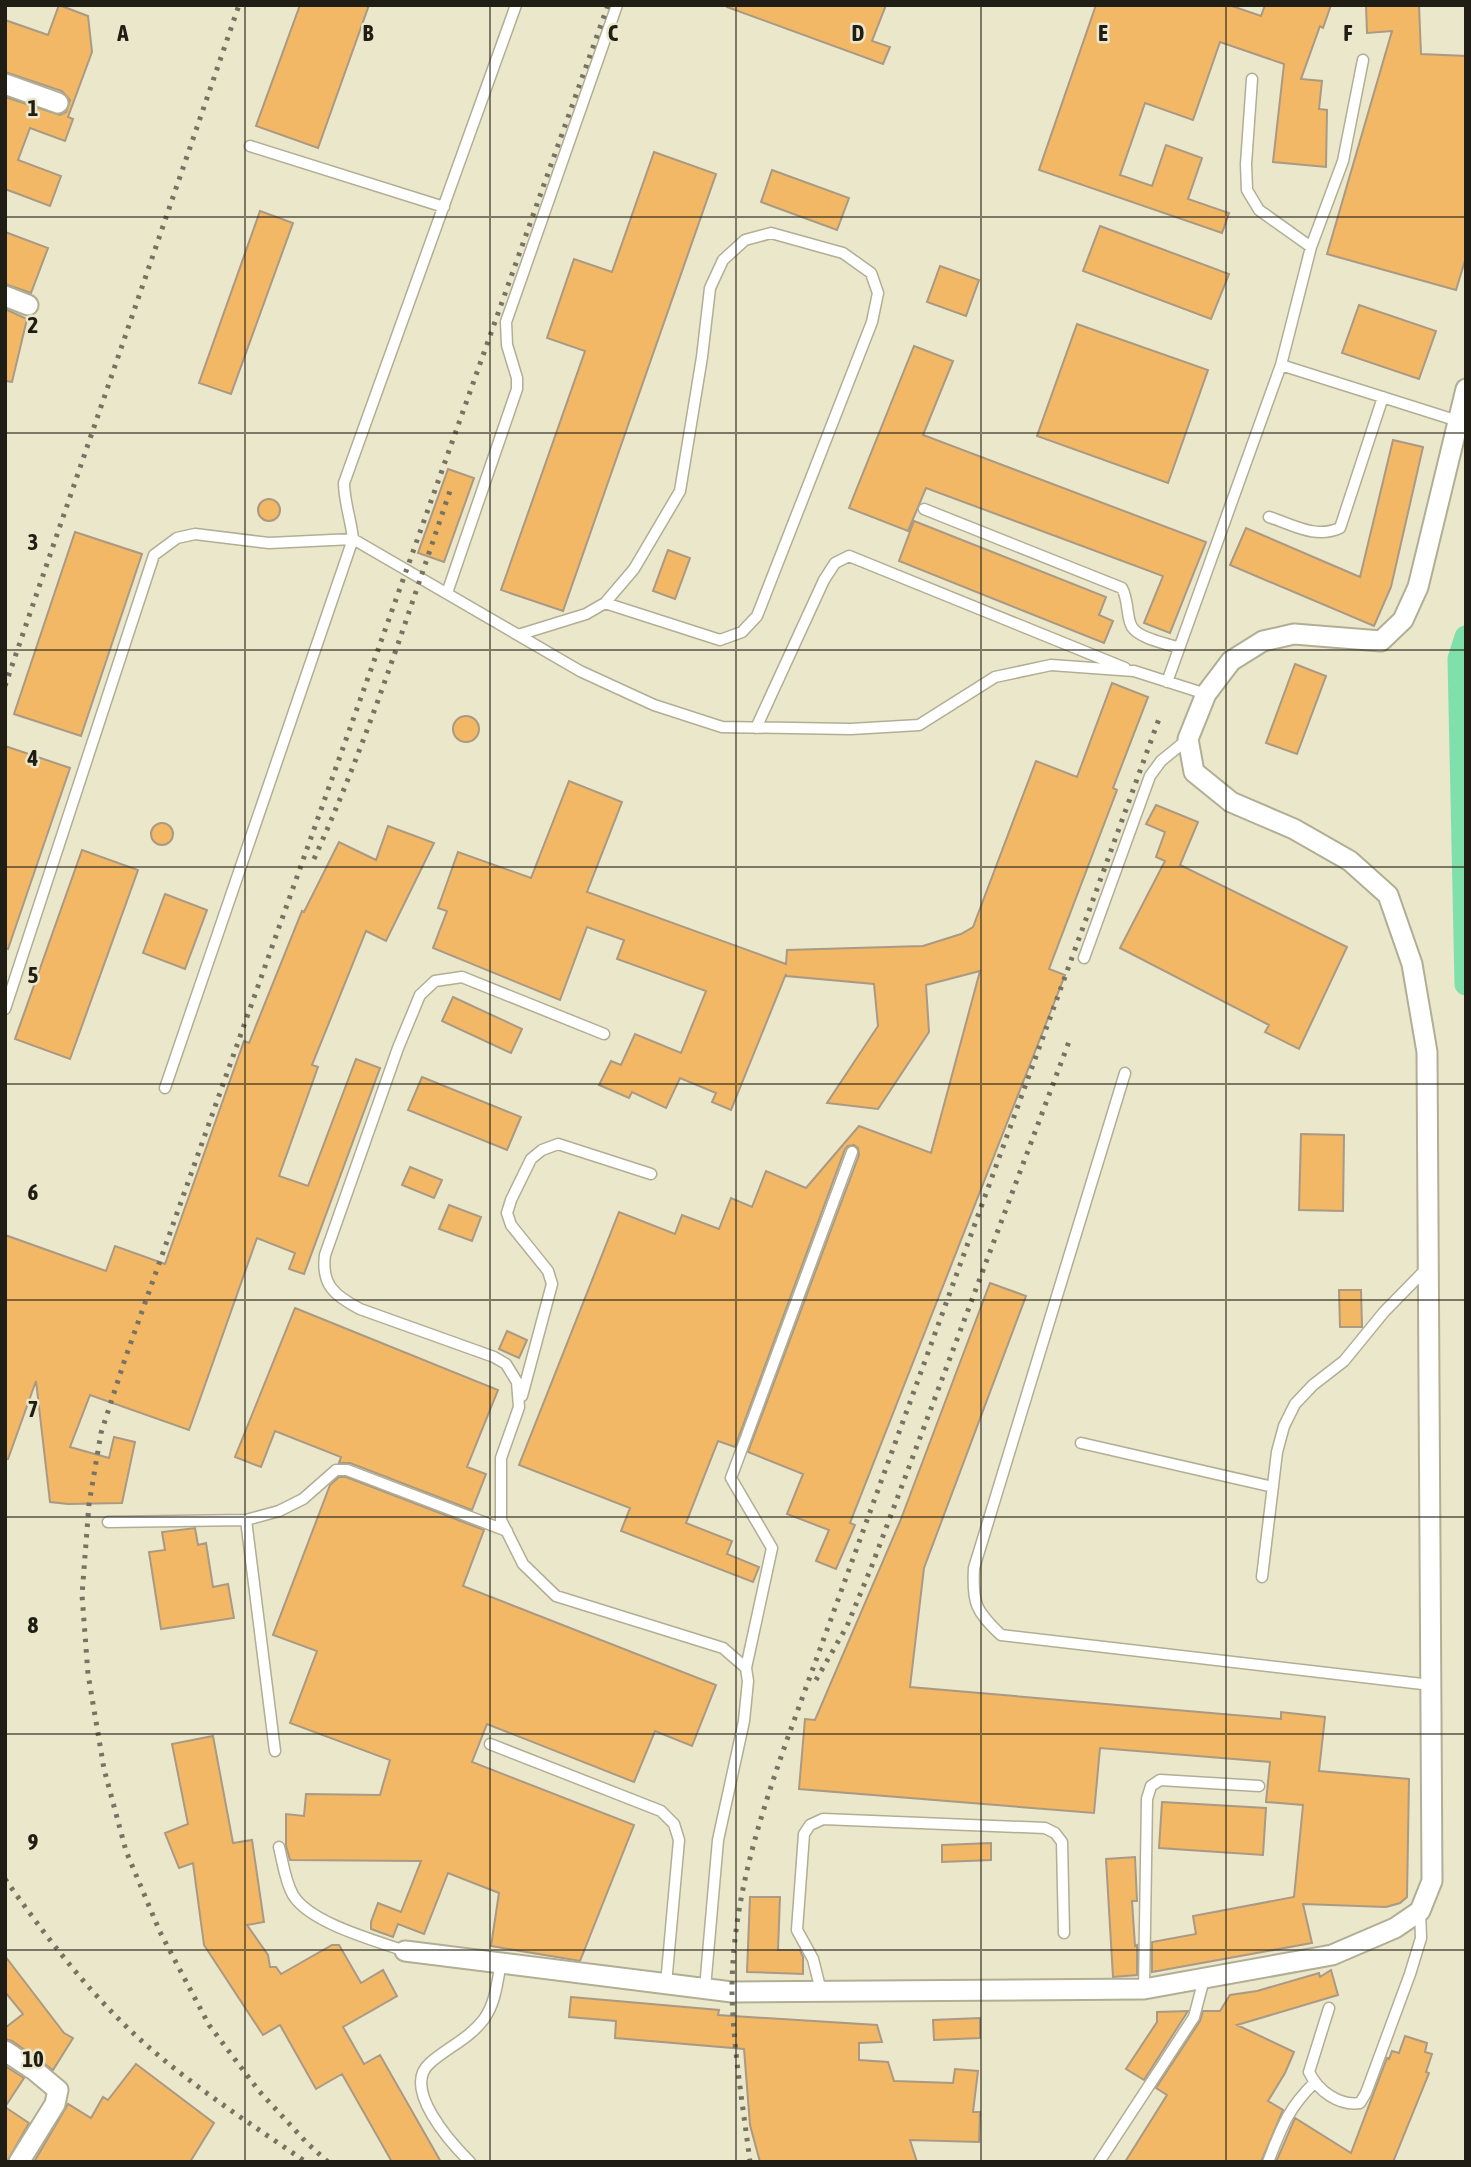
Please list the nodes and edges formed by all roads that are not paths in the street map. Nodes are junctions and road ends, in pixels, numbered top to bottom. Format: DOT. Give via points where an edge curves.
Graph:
graph roads {
  1 [pos="516,5"];
  2 [pos="617,5"];
  3 [pos="1363,60"];
  4 [pos="1252,79"];
  5 [pos="5,84"];
  6 [pos="58,103"];
  7 [pos="250,146"];
  8 [pos="444,207"];
  9 [pos="1311,247"];
  10 [pos="5,296"];
  11 [pos="29,305"];
  12 [pos="1281,365"];
  13 [pos="1466,389"];
  14 [pos="1383,397"];
  15 [pos="1458,421"];
  16 [pos="924,509"];
  17 [pos="1269,517"];
  18 [pos="353,539"];
  19 [pos="447,593"];
  20 [pos="605,603"];
  21 [pos="517,635"];
  22 [pos="1179,648"];
  23 [pos="1134,671"];
  24 [pos="1167,681"];
  25 [pos="1206,694"];
  26 [pos="756,728"];
  27 [pos="1188,739"];
  28 [pos="1084,958"];
  29 [pos="5,1009"];
  30 [pos="604,1034"];
  31 [pos="1125,1073"];
  32 [pos="165,1088"];
  33 [pos="852,1152"];
  34 [pos="652,1174"];
  35 [pos="1430,1265"];
  36 [pos="519,1407"];
  37 [pos="1081,1443"];
  38 [pos="1273,1487"];
  39 [pos="246,1520"];
  40 [pos="108,1522"];
  41 [pos="507,1531"];
  42 [pos="1262,1577"];
  43 [pos="746,1668"];
  44 [pos="1431,1685"];
  45 [pos="490,1744"];
  46 [pos="275,1751"];
  47 [pos="1259,1786"];
  48 [pos="279,1847"];
  49 [pos="1420,1911"];
  50 [pos="1064,1933"];
  51 [pos="405,1951"];
  52 [pos="501,1963"];
  53 [pos="1204,1979"];
  54 [pos="666,1983"];
  55 [pos="705,1988"];
  56 [pos="1144,1989"];
  57 [pos="821,1991"];
  58 [pos="1329,2008"];
  59 [pos="5,2051"];
  60 [pos="1314,2082"];
  61 [pos="19,2162"];
  62 [pos="470,2162"];
  63 [pos="1099,2162"];
  64 [pos="1268,2162"];
  1 -- 8 [label="lane"];
  2 -- 19 [label="lane" via="506,321 517,389"];
  3 -- 9 [label="lane" via="1343,161"];
  4 -- 9 [label="lane" via="1247,190 1259,210"];
  5 -- 6 [label="street"];
  7 -- 8 [label="lane"];
  8 -- 18 [label="lane" via="344,483"];
  9 -- 12 [label="lane"];
  10 -- 11 [label="street"];
  12 -- 14 [label="lane"];
  12 -- 22 [label="lane"];
  13 -- 15 [label="street"];
  14 -- 15 [label="lane"];
  14 -- 17 [label="lane" via="1340,528 1318,533"];
  15 -- 25 [label="street" via="1418,587 1403,620 1381,641 1294,634 1264,640 1231,662"];
  16 -- 22 [label="lane" via="1122,588 1132,626 1140,634"];
  18 -- 19 [label="lane"];
  18 -- 29 [label="lane" via="269,543 195,534 177,538 154,555"];
  18 -- 32 [label="lane"];
  19 -- 21 [label="lane"];
  20 -- 20 [label="lane" via="634,569 680,491 709,288 723,260 745,240 771,233 843,253 871,273 878,293 872,322 757,616 741,632 720,640"];
  20 -- 21 [label="lane" via="586,614"];
  21 -- 26 [label="lane" via="654,705 722,727"];
  22 -- 24 [label="lane"];
  23 -- 24 [label="lane"];
  23 -- 26 [label="lane" via="1051,665 995,677 919,725"];
  23 -- 26 [label="lane" via="849,556 835,563 824,580"];
  24 -- 25 [label="lane"];
  25 -- 27 [label="street"];
  27 -- 28 [label="lane" via="1150,776"];
  27 -- 35 [label="street" via="1194,772 1231,802 1294,829 1350,861 1388,895 1412,964 1427,1052"];
  30 -- 36 [label="lane" via="462,977 435,981 420,995 398,1048 325,1255 328,1285 340,1298 506,1364 517,1382"];
  31 -- 44 [label="lane" via="974,1569 972,1594 982,1616 1001,1635"];
  33 -- 43 [label="lane" via="731,1478 772,1548"];
  34 -- 36 [label="lane" via="558,1144 531,1159 507,1213 511,1225 548,1271 552,1284"];
  35 -- 38 [label="lane" via="1344,1362 1295,1404 1280,1439"];
  35 -- 44 [label="street"];
  36 -- 41 [label="lane" via="501,1458 501,1520"];
  37 -- 38 [label="lane"];
  38 -- 42 [label="lane"];
  39 -- 40 [label="lane"];
  39 -- 41 [label="lane" via="279,1511 303,1499 336,1470 347,1470"];
  39 -- 46 [label="lane"];
  41 -- 43 [label="lane" via="523,1564 556,1596 723,1648"];
  43 -- 55 [label="lane" via="744,1721 718,1840"];
  44 -- 49 [label="street" via="1432,1881"];
  45 -- 54 [label="lane" via="661,1811 674,1825 679,1840"];
  47 -- 56 [label="lane" via="1160,1780 1152,1786 1147,1799"];
  48 -- 51 [label="lane" via="288,1885 304,1908 346,1930"];
  49 -- 53 [label="street" via="1395,1928 1332,1955"];
  49 -- 60 [label="lane" via="1421,1938 1410,1974 1360,2103 1351,2104 1322,2091"];
  50 -- 57 [label="lane" via="1062,1842 1045,1828 823,1819 804,1834 797,1930 813,1959"];
  51 -- 52 [label="street"];
  52 -- 54 [label="street"];
  52 -- 62 [label="lane" via="494,2001 483,2020 427,2065 420,2077 421,2092 439,2127"];
  53 -- 56 [label="street"];
  53 -- 63 [label="lane" via="1194,2017"];
  54 -- 55 [label="street"];
  55 -- 57 [label="street"];
  56 -- 57 [label="street"];
  58 -- 60 [label="lane" via="1310,2073"];
  59 -- 61 [label="street" via="58,2090 55,2104"];
  60 -- 64 [label="lane" via="1286,2117"];
}
